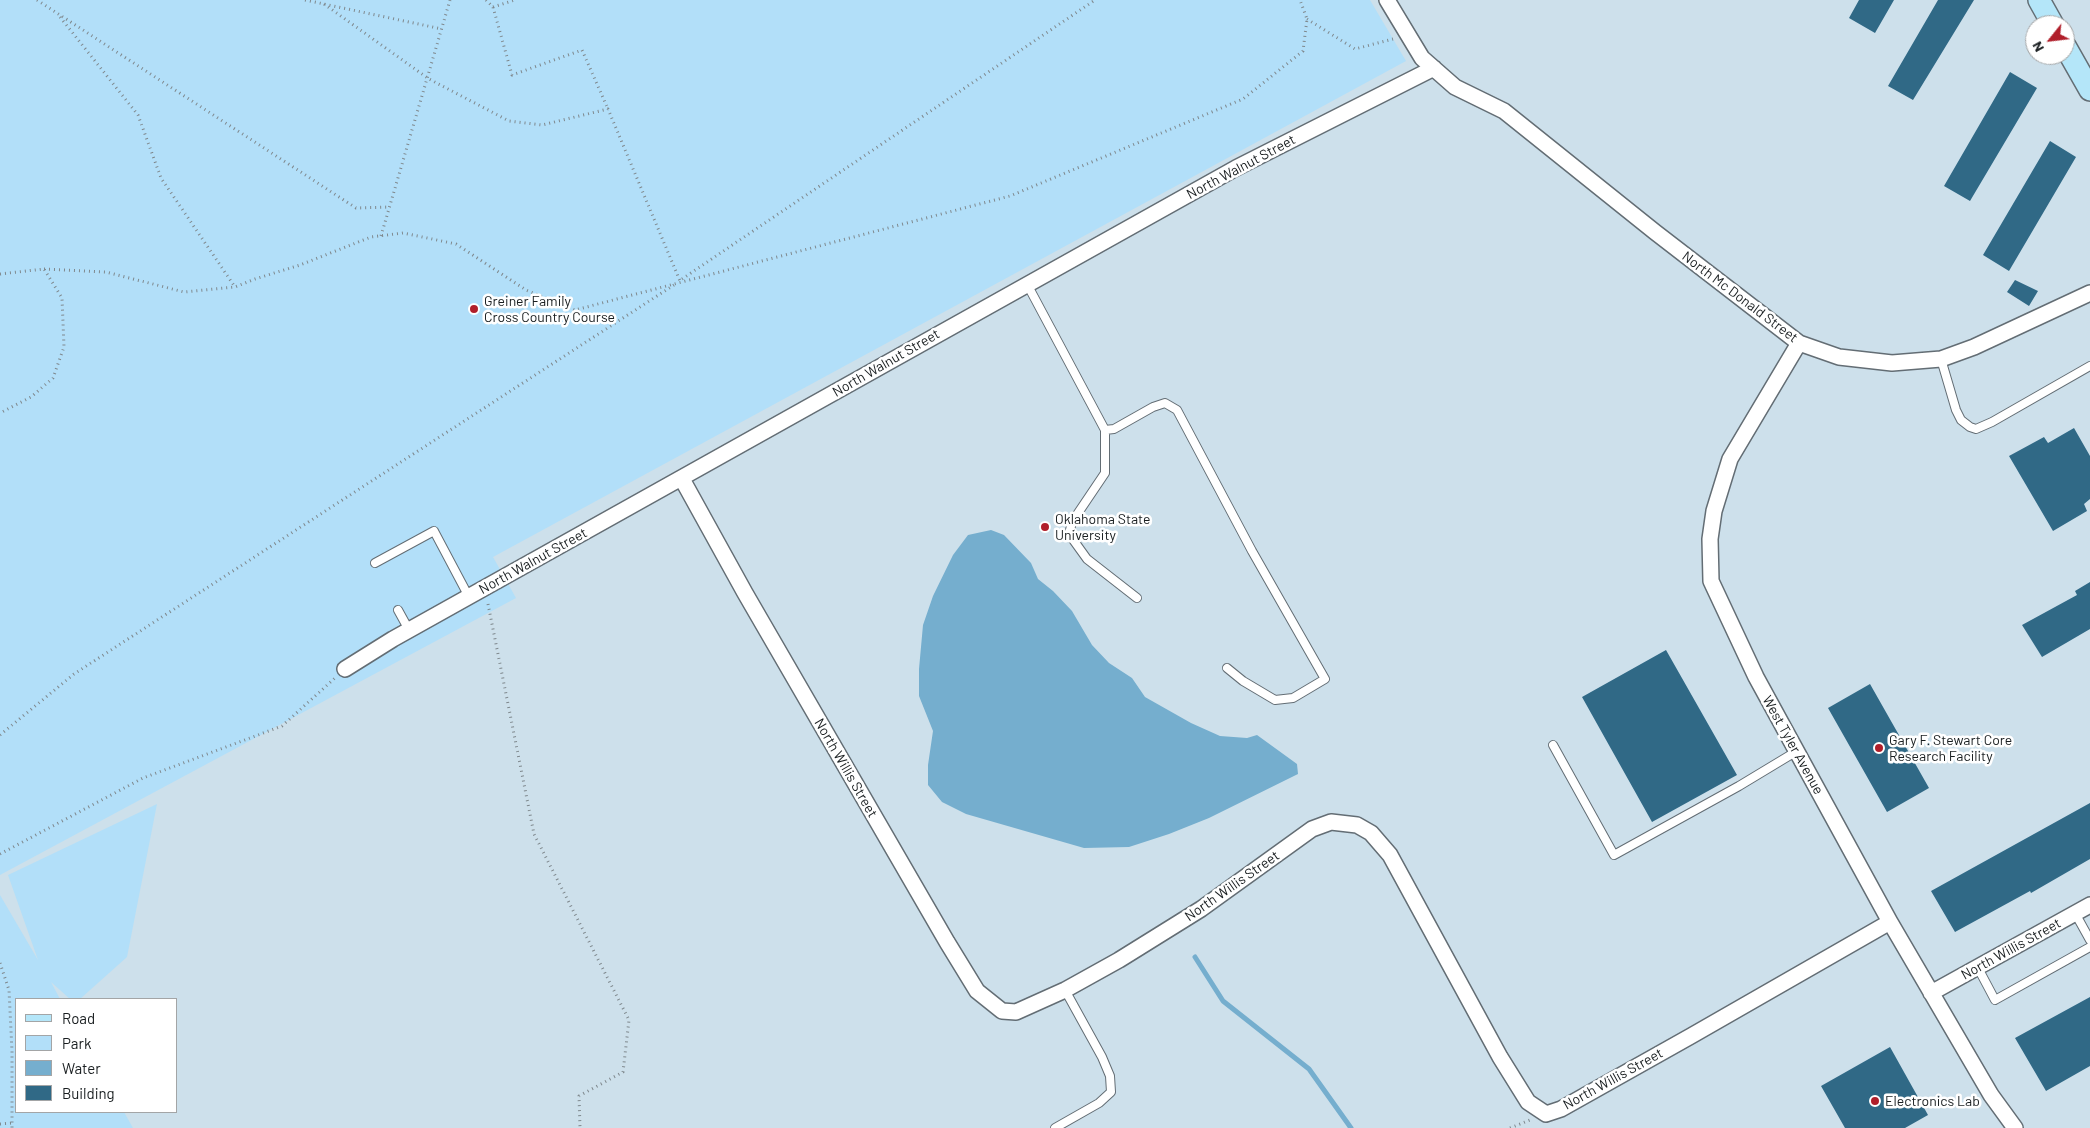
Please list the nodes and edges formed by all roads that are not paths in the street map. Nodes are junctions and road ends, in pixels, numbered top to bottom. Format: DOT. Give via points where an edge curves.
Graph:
graph roads {
  1 [pos="1387,0"];
  2 [pos="2039,0"];
  3 [pos="2047,15"];
  4 [pos="2075,64"];
  5 [pos="1434,68"];
  6 [pos="2090,90"];
  7 [pos="1027,284"];
  8 [pos="2090,293"];
  9 [pos="1799,343"];
  10 [pos="1941,359"];
  11 [pos="2090,366"];
  12 [pos="1105,430"];
  13 [pos="682,479"];
  14 [pos="375,563"];
  15 [pos="469,597"];
  16 [pos="1137,598"];
  17 [pos="398,610"];
  18 [pos="409,630"];
  19 [pos="1226,668"];
  20 [pos="345,669"];
  21 [pos="1553,746"];
  22 [pos="1796,751"];
  23 [pos="2090,905"];
  24 [pos="2075,913"];
  25 [pos="1890,922"];
  26 [pos="2090,940"];
  27 [pos="2090,947"];
  28 [pos="1978,968"];
  29 [pos="1065,990"];
  30 [pos="1932,993"];
  31 [pos="1055,1128"];
  32 [pos="2015,1128"];
  1 -- 5 [label="street" via="1422,58"];
  2 -- 3 [label="street"];
  4 -- 6 [label="street"];
  5 -- 7 [label="street, North Walnut Street" via="1236,168"];
  5 -- 9 [label="street, North Mc Donald Street" via="1455,87 1504,111"];
  7 -- 12 [label="lane"];
  7 -- 13 [label="street, North Walnut Street"];
  8 -- 10 [label="street, North Mc Donald Street"];
  9 -- 10 [label="street, North Mc Donald Street" via="1839,357 1892,364"];
  9 -- 22 [label="street, West Tyler Avenue" via="1730,459 1714,511 1710,539 1711,581 1756,677"];
  10 -- 11 [label="lane" via="1956,410 1961,420 1976,429"];
  12 -- 16 [label="lane" via="1105,473 1072,522 1069,534 1087,559"];
  12 -- 19 [label="lane" via="1114,429 1165,403 1177,410 1325,679 1293,698 1275,700"];
  13 -- 15 [label="street, North Walnut Street"];
  13 -- 29 [label="street, North Willis Street" via="744,593 977,991 1002,1011 1016,1012"];
  14 -- 15 [label="lane" via="434,531"];
  15 -- 18 [label="street, North Walnut Street"];
  17 -- 18 [label="lane"];
  18 -- 20 [label="street, North Walnut Street"];
  21 -- 22 [label="lane" via="1614,854"];
  22 -- 25 [label="street, West Tyler Avenue"];
  23 -- 24 [label="street, North Willis Street"];
  24 -- 26 [label="lane"];
  24 -- 28 [label="street, North Willis Street"];
  25 -- 29 [label="street, North Willis Street" via="1561,1109 1546,1114 1528,1102 1500,1057 1390,854 1371,833 1356,825 1331,822 1312,829 1201,909"];
  25 -- 30 [label="street, West Tyler Avenue"];
  27 -- 28 [label="lane" via="1995,1000"];
  28 -- 30 [label="street, North Willis Street"];
  29 -- 31 [label="lane" via="1110,1076 1110,1092 1099,1103"];
  30 -- 32 [label="street, West Tyler Avenue" via="1991,1095"];
}
